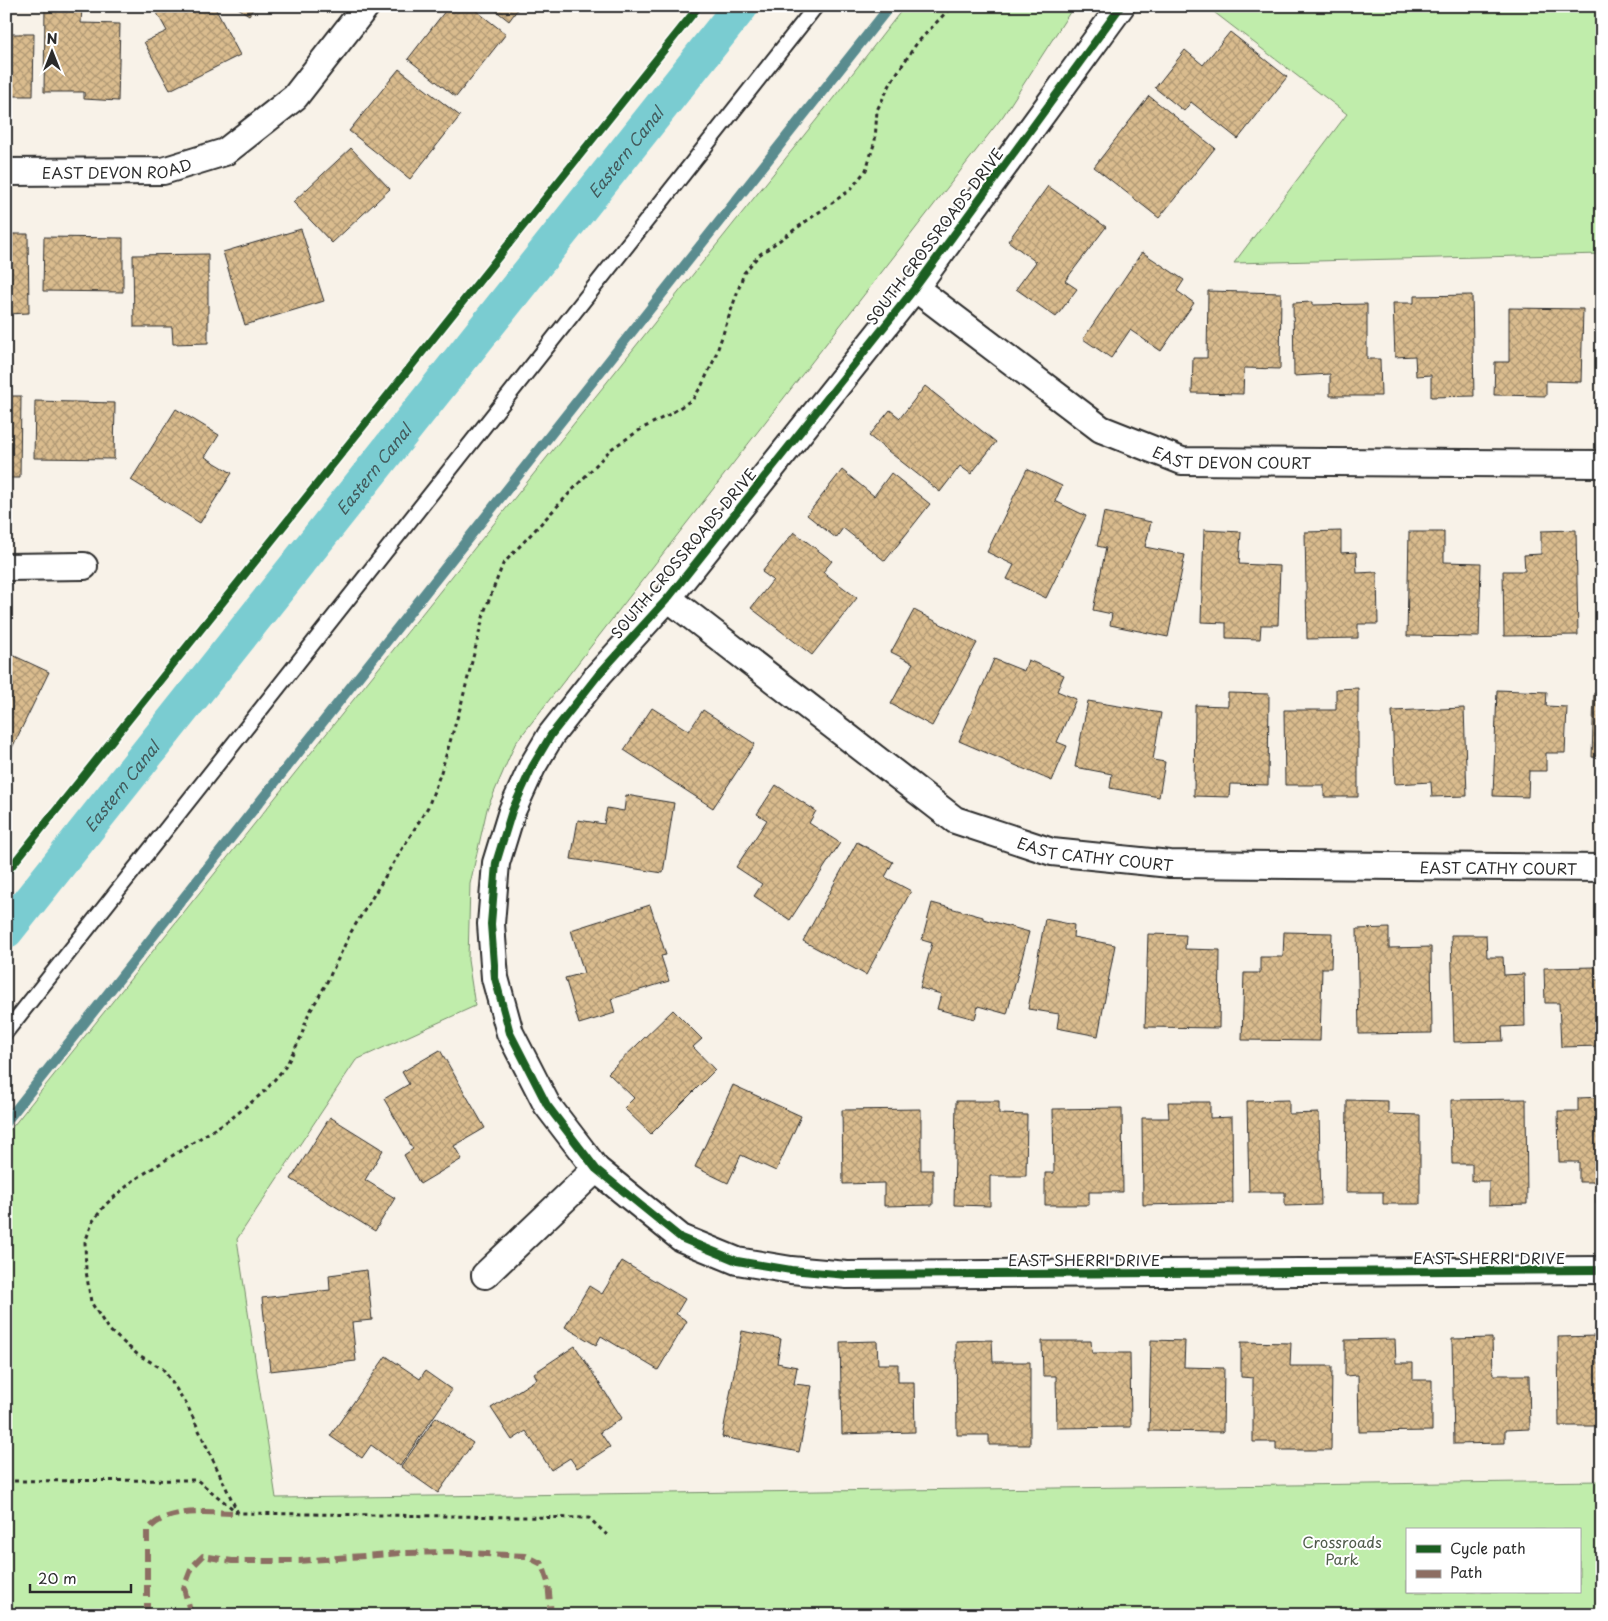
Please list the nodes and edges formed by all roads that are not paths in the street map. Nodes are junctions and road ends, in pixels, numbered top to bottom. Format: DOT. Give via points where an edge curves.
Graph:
graph roads {
  1 [pos="366,6"];
  2 [pos="816,6"];
  3 [pos="1120,7"];
  4 [pos="6,172"];
  5 [pos="915,288"];
  6 [pos="1602,464"];
  7 [pos="84,566"];
  8 [pos="6,568"];
  9 [pos="668,598"];
  10 [pos="1602,868"];
  11 [pos="6,1032"];
  12 [pos="596,1169"];
  13 [pos="1602,1270"];
  14 [pos="486,1275"];
  1 -- 4 [label="street, EAST DEVON ROAD" via="295,97 225,152 163,171"];
  2 -- 11 [label="lane"];
  3 -- 5 [label="street, SOUTH CROSSROADS DRIVE"];
  5 -- 6 [label="street, EAST DEVON COURT" via="1101,429 1182,461"];
  5 -- 9 [label="street, SOUTH CROSSROADS DRIVE"];
  7 -- 8 [label="street"];
  9 -- 10 [label="street, EAST CATHY COURT" via="955,820 1052,852 1170,864"];
  9 -- 12 [label="street, SOUTH CROSSROADS DRIVE" via="551,735 512,811 496,863 491,924 495,978 510,1033 547,1105"];
  12 -- 13 [label="street, EAST SHERRI DRIVE" via="680,1238 737,1261 791,1270 847,1275"];
  12 -- 14 [label="street"];
}
